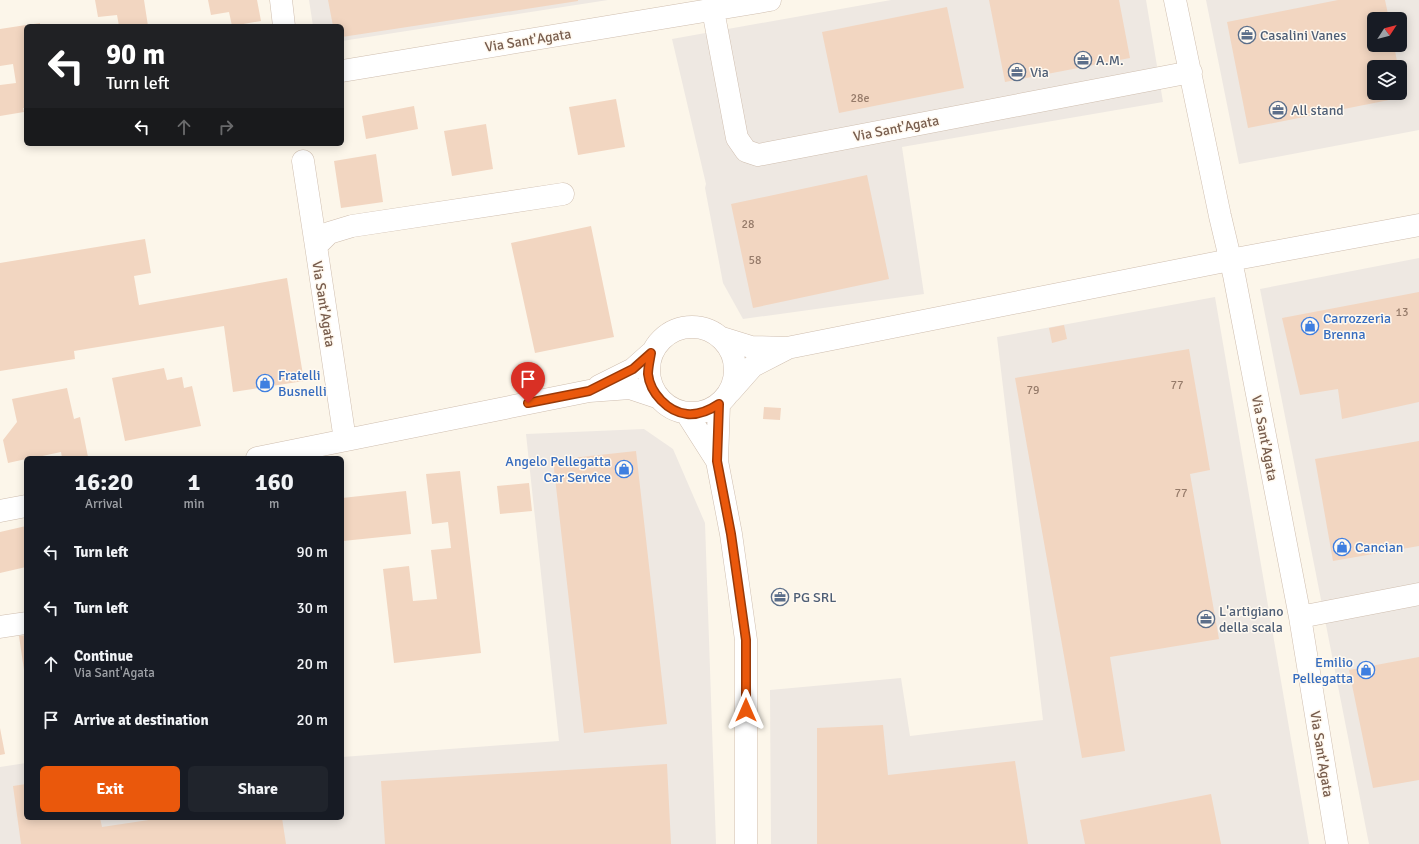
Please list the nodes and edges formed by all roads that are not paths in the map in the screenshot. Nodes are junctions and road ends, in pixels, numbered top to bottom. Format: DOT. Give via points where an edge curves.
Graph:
graph roads {
  1 [pos="281,0"];
  2 [pos="770,0"];
  3 [pos="1176,0"];
  4 [pos="713,10"];
  5 [pos="284,24"];
  6 [pos="344,71"];
  7 [pos="1191,72"];
  8 [pos="303,161"];
  9 [pos="563,194"];
  10 [pos="1419,225"];
  11 [pos="316,246"];
  12 [pos="1230,260"];
  13 [pos="722,338"];
  14 [pos="787,348"];
  15 [pos="651,353"];
  16 [pos="589,391"];
  17 [pos="657,397"];
  18 [pos="723,400"];
  19 [pos="687,414"];
  20 [pos="345,440"];
  21 [pos="267,456"];
  22 [pos="717,461"];
  23 [pos="24,506"];
  24 [pos="0,511"];
  25 [pos="1419,594"];
  26 [pos="1300,617"];
  27 [pos="24,623"];
  28 [pos="0,627"];
  29 [pos="746,844"];
  30 [pos="1337,844"];
  1 -- 5 [label="street"];
  2 -- 4 [label="street, Via Sant'Agata"];
  3 -- 7 [label="street, Via Sant'Agata"];
  4 -- 6 [label="street, Via Sant'Agata"];
  4 -- 7 [label="street, Via Sant'Agata" via="738,138 746,151 758,155"];
  7 -- 12 [label="street, Via Sant'Agata"];
  8 -- 11 [label="street"];
  9 -- 11 [label="street, Via Sant'Agata" via="352,226 329,233"];
  10 -- 12 [label="street"];
  11 -- 20 [label="street, Via Sant'Agata"];
  12 -- 14 [label="street"];
  12 -- 26 [label="street, Via Sant'Agata"];
  13 -- 14 [label="street" via="751,347"];
  13 -- 15 [label="street" via="706,328 691,326 669,332"];
  13 -- 18 [label="street" via="735,360 734,383"];
  14 -- 18 [label="street" via="753,366"];
  15 -- 16 [label="street" via="633,369"];
  15 -- 17 [label="street" via="648,374"];
  16 -- 17 [label="street" via="630,388"];
  16 -- 20 [label="street"];
  17 -- 19 [label="street" via="669,407"];
  18 -- 19 [label="street" via="712,409"];
  18 -- 22 [label="street"];
  19 -- 22 [label="street"];
  20 -- 21 [label="street"];
  22 -- 29 [label="street" via="731,534 746,640"];
  23 -- 24 [label="street"];
  25 -- 26 [label="street"];
  26 -- 30 [label="street, Via Sant'Agata"];
  27 -- 28 [label="street"];
}
